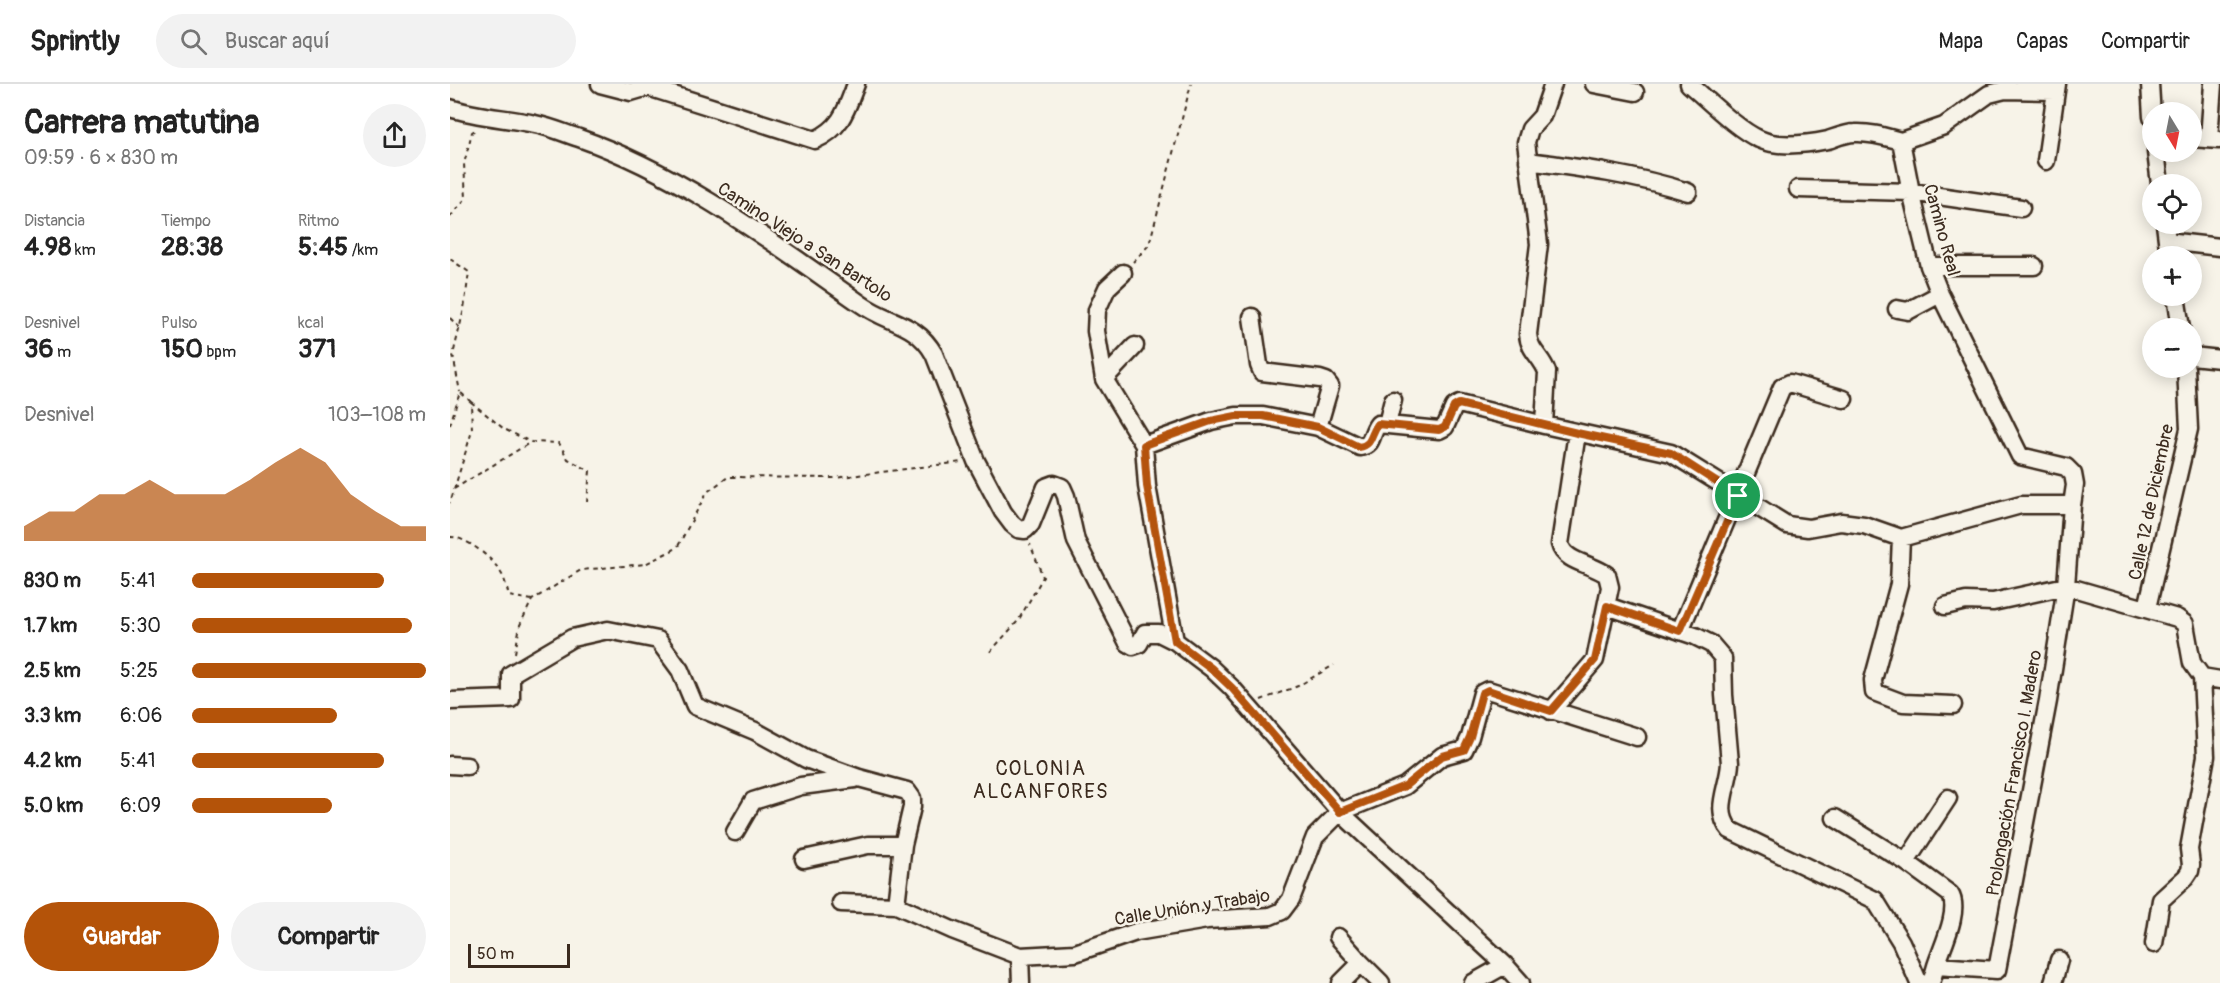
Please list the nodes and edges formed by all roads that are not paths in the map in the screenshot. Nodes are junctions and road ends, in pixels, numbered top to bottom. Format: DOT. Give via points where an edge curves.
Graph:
graph roads {
  1 [pos="600,84"];
  2 [pos="856,84"];
  3 [pos="1553,84"];
  4 [pos="1594,84"];
  5 [pos="1689,84"];
  6 [pos="2150,84"];
  7 [pos="2213,84"];
  8 [pos="2056,88"];
  9 [pos="1635,92"];
  10 [pos="2151,102"];
  11 [pos="450,108"];
  12 [pos="2215,139"];
  13 [pos="1901,141"];
  14 [pos="1527,161"];
  15 [pos="2046,161"];
  16 [pos="1798,189"];
  17 [pos="1688,192"];
  18 [pos="1911,192"];
  19 [pos="2021,207"];
  20 [pos="2220,247"];
  21 [pos="2202,248"];
  22 [pos="1929,266"];
  23 [pos="2034,266"];
  24 [pos="1123,273"];
  25 [pos="1940,294"];
  26 [pos="1897,309"];
  27 [pos="1252,317"];
  28 [pos="1135,346"];
  29 [pos="2202,357"];
  30 [pos="2220,359"];
  31 [pos="2186,378"];
  32 [pos="1104,380"];
  33 [pos="1844,399"];
  34 [pos="1393,400"];
  35 [pos="1387,424"];
  36 [pos="1544,425"];
  37 [pos="1318,427"];
  38 [pos="1577,433"];
  39 [pos="1144,445"];
  40 [pos="1738,496"];
  41 [pos="2072,505"];
  42 [pos="1901,538"];
  43 [pos="2066,586"];
  44 [pos="1607,606"];
  45 [pos="1945,606"];
  46 [pos="2147,608"];
  47 [pos="1680,631"];
  48 [pos="1175,641"];
  49 [pos="2202,677"];
  50 [pos="2220,680"];
  51 [pos="450,701"];
  52 [pos="1953,705"];
  53 [pos="1551,711"];
  54 [pos="1637,737"];
  55 [pos="859,778"];
  56 [pos="1948,798"];
  57 [pos="1340,812"];
  58 [pos="1835,818"];
  59 [pos="735,832"];
  60 [pos="903,845"];
  61 [pos="804,859"];
  62 [pos="1906,862"];
  63 [pos="841,903"];
  64 [pos="896,905"];
  65 [pos="1338,937"];
  66 [pos="2154,944"];
  67 [pos="1020,956"];
  68 [pos="2059,960"];
  69 [pos="1361,963"];
  70 [pos="1505,965"];
  71 [pos="1936,966"];
  72 [pos="1997,970"];
  73 [pos="1021,983"];
  74 [pos="1341,983"];
  75 [pos="1381,983"];
  76 [pos="1473,983"];
  77 [pos="1521,983"];
  78 [pos="1919,983"];
  79 [pos="1931,983"];
  80 [pos="2008,983"];
  81 [pos="2053,983"];
  1 -- 2 [label="street" via="630,92 648,87 815,140 830,133 843,118"];
  3 -- 14 [label="street" via="1542,116 1530,129"];
  4 -- 9 [label="street"];
  5 -- 13 [label="street" via="1759,139 1803,143 1854,133"];
  6 -- 10 [label="street"];
  7 -- 12 [label="street"];
  8 -- 13 [label="street" via="1989,94 1944,126"];
  8 -- 15 [label="street"];
  11 -- 48 [label="street, Camino Viejo a San Bartolo" via="537,124 669,178 756,231 871,311 914,330 927,340 976,460 1012,524 1025,530 1046,487 1062,487 1079,549 1128,643 1139,644 1149,632"];
  13 -- 18 [label="street, Camino Real"];
  14 -- 17 [label="street" via="1619,173"];
  14 -- 36 [label="street" via="1539,244 1528,344 1547,372"];
  16 -- 18 [label="street"];
  18 -- 19 [label="street"];
  18 -- 22 [label="street, Camino Real"];
  20 -- 21 [label="street"];
  22 -- 23 [label="street"];
  22 -- 25 [label="street, Camino Real"];
  24 -- 32 [label="street" via="1107,288 1097,310 1096,331"];
  25 -- 26 [label="street" via="1908,311"];
  25 -- 41 [label="street, Camino Real" via="2020,456 2066,467 2073,474 2075,485"];
  27 -- 37 [label="street" via="1262,372 1326,381 1329,386"];
  28 -- 32 [label="street"];
  29 -- 30 [label="street"];
  31 -- 46 [label="street, Calle 12 de Diciembre" via="2189,429"];
  32 -- 39 [label="street"];
  33 -- 40 [label="street" via="1791,383 1782,387"];
  34 -- 35 [label="street"];
  35 -- 36 [label="street" via="1439,430 1459,404"];
  35 -- 37 [label="street" via="1378,424 1370,442 1359,447"];
  36 -- 38 [label="street"];
  37 -- 39 [label="street" via="1263,416 1236,416"];
  38 -- 40 [label="street" via="1671,453"];
  38 -- 44 [label="street" via="1561,550 1607,575"];
  39 -- 48 [label="street" via="1147,486"];
  40 -- 42 [label="street" via="1787,525 1808,528 1841,522 1864,525"];
  40 -- 47 [label="street"];
  41 -- 42 [label="street" via="2021,505"];
  41 -- 43 [label="street, Prolongación Francisco I. Madero"];
  42 -- 52 [label="street" via="1899,584 1873,680 1874,692 1903,703"];
  43 -- 45 [label="street" via="1993,602 1966,601"];
  43 -- 46 [label="street"];
  43 -- 72 [label="street, Prolongación Francisco I. Madero"];
  44 -- 47 [label="street"];
  44 -- 53 [label="street" via="1595,660"];
  46 -- 49 [label="street" via="2185,624 2192,663"];
  47 -- 78 [label="street" via="1710,644 1723,658 1730,764 1721,816 1725,825 1875,900 1901,942"];
  48 -- 57 [label="street" via="1211,668 1247,705"];
  49 -- 50 [label="street"];
  49 -- 66 [label="street" via="2206,756 2189,849 2191,865 2186,877 2161,900"];
  51 -- 55 [label="street" via="511,699 511,674 573,638 608,630 658,640 680,670 695,706 806,759"];
  53 -- 54 [label="street"];
  53 -- 57 [label="street" via="1488,690 1482,693 1464,750 1442,756 1405,786"];
  55 -- 59 [label="street" via="801,786 753,801"];
  55 -- 60 [label="street" via="907,791 912,798"];
  56 -- 62 [label="street"];
  57 -- 67 [label="street, Calle Unión y Trabajo" via="1315,837 1291,899 1282,911 1270,916 1207,920 1136,932 1075,952"];
  57 -- 70 [label="street"];
  58 -- 62 [label="street"];
  60 -- 61 [label="street" via="868,845"];
  60 -- 64 [label="street"];
  62 -- 71 [label="street" via="1954,901"];
  63 -- 64 [label="street"];
  64 -- 67 [label="street"];
  65 -- 69 [label="street"];
  67 -- 73 [label="street"];
  68 -- 81 [label="street"];
  69 -- 74 [label="street"];
  69 -- 75 [label="street"];
  70 -- 76 [label="street"];
  70 -- 77 [label="street"];
  71 -- 72 [label="street"];
  71 -- 79 [label="street"];
  72 -- 80 [label="street"];
}
